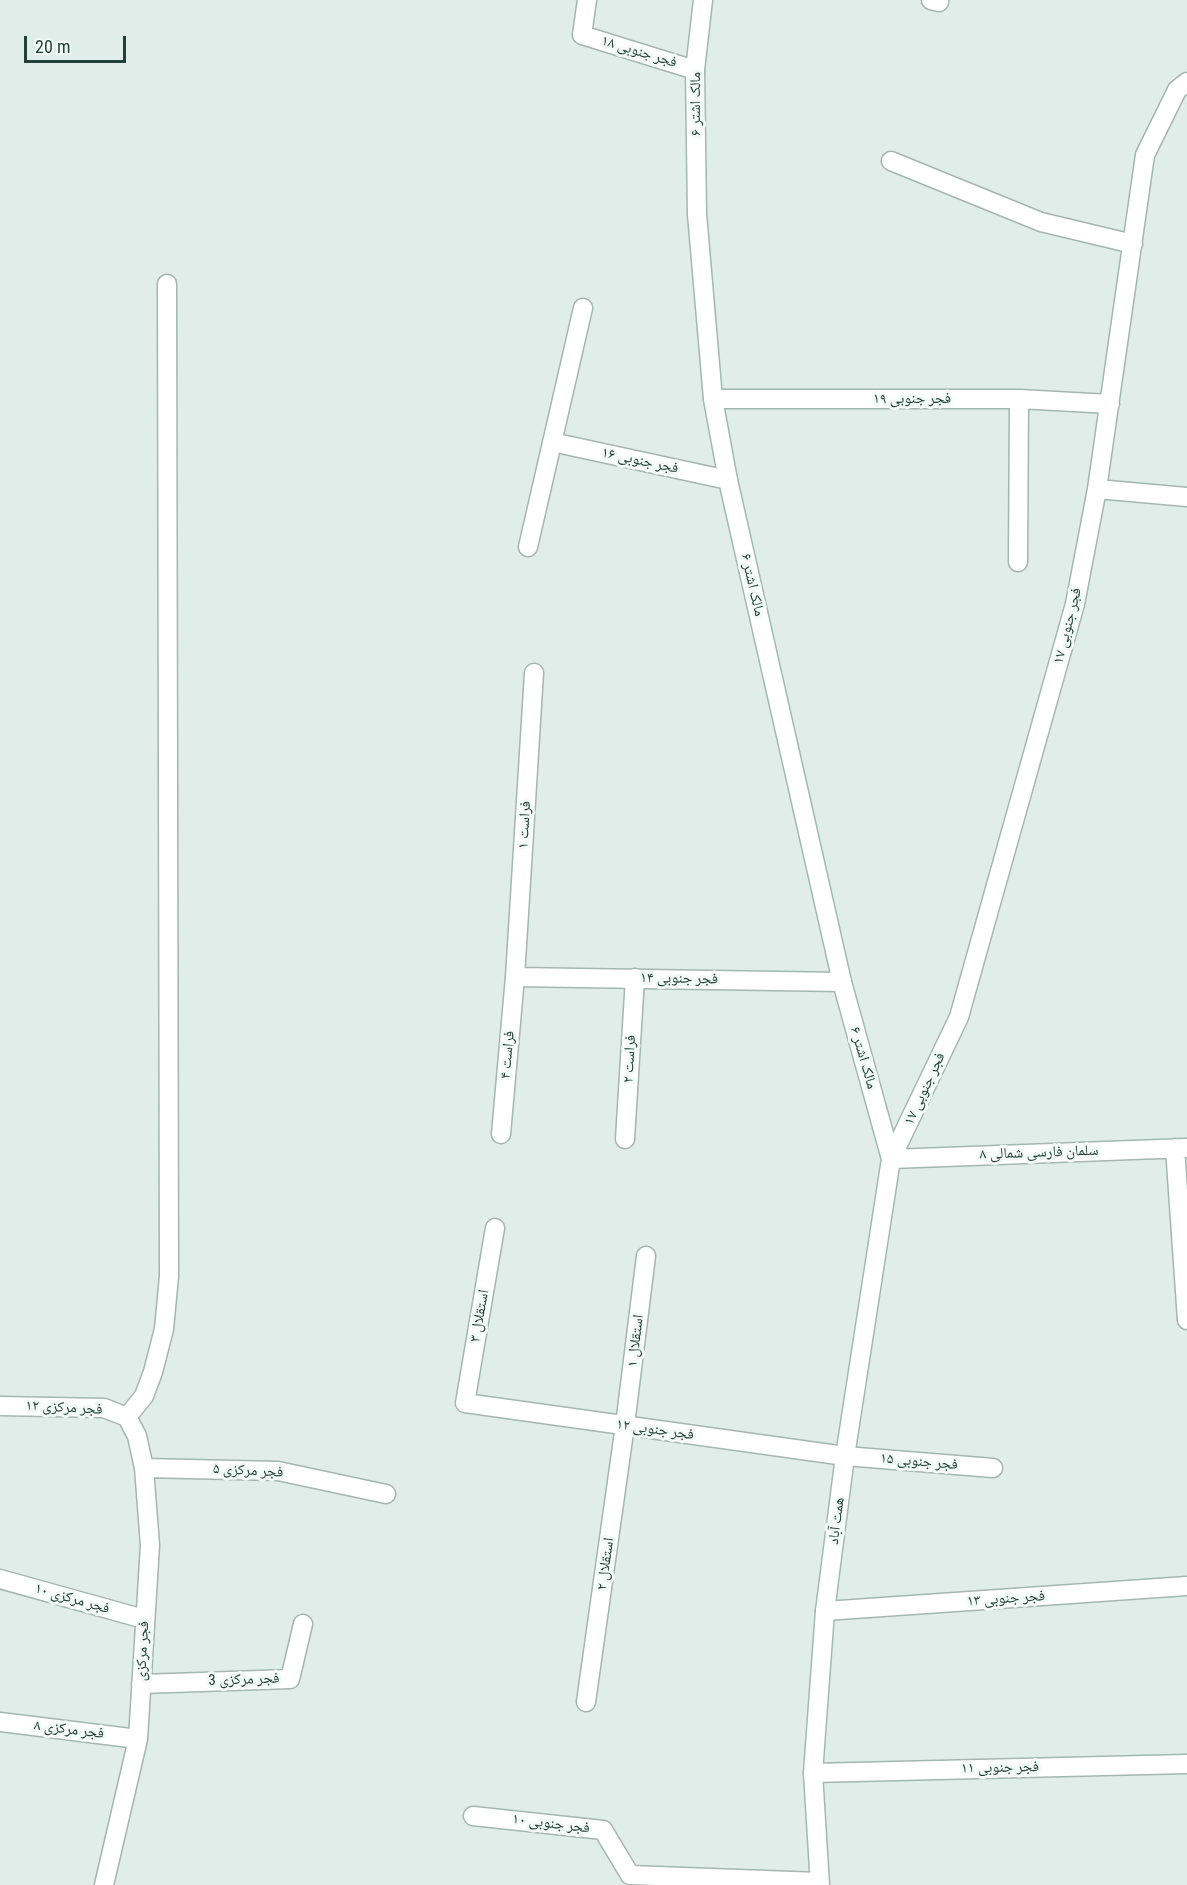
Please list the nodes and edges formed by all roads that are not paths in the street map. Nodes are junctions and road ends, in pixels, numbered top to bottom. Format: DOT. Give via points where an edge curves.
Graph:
graph roads {
  1 [pos="586,0"];
  2 [pos="703,0"];
  3 [pos="931,0"];
  4 [pos="939,0"];
  5 [pos="695,70"];
  6 [pos="1187,82"];
  7 [pos="891,161"];
  8 [pos="1133,244"];
  9 [pos="167,284"];
  10 [pos="583,308"];
  11 [pos="713,399"];
  12 [pos="1019,399"];
  13 [pos="1110,404"];
  14 [pos="552,441"];
  15 [pos="728,480"];
  16 [pos="1097,489"];
  17 [pos="1187,498"];
  18 [pos="528,547"];
  19 [pos="1018,562"];
  20 [pos="534,673"];
  21 [pos="515,977"];
  22 [pos="635,978"];
  23 [pos="842,982"];
  24 [pos="501,1134"];
  25 [pos="625,1139"];
  26 [pos="1181,1148"];
  27 [pos="891,1159"];
  28 [pos="495,1228"];
  29 [pos="646,1256"];
  30 [pos="1187,1320"];
  31 [pos="465,1403"];
  32 [pos="0,1406"];
  33 [pos="127,1417"];
  34 [pos="625,1425"];
  35 [pos="845,1456"];
  36 [pos="144,1468"];
  37 [pos="993,1468"];
  38 [pos="386,1494"];
  39 [pos="0,1579"];
  40 [pos="1187,1587"];
  41 [pos="825,1611"];
  42 [pos="144,1619"];
  43 [pos="303,1624"];
  44 [pos="141,1684"];
  45 [pos="586,1702"];
  46 [pos="0,1722"];
  47 [pos="138,1739"];
  48 [pos="1187,1764"];
  49 [pos="813,1773"];
  50 [pos="473,1816"];
  51 [pos="819,1883"];
  52 [pos="104,1885"];
  1 -- 5 [label="street, فجر جنوبی ۱۸" via="582,35"];
  2 -- 5 [label="street, مالک اشتر ۶"];
  3 -- 4 [label="street"];
  5 -- 11 [label="street, مالک اشتر ۶" via="697,214"];
  6 -- 8 [label="street, فجر جنوبی ۱۷" via="1176,90 1145,155"];
  7 -- 8 [label="street" via="1041,222"];
  8 -- 13 [label="street, فجر جنوبی ۱۷"];
  9 -- 33 [label="street" via="168,1276 164,1329 153,1372 144,1396"];
  10 -- 14 [label="street"];
  11 -- 12 [label="street, فجر جنوبی ۱۹"];
  11 -- 15 [label="street, مالک اشتر ۶"];
  12 -- 13 [label="street, فجر جنوبی ۱۹"];
  12 -- 19 [label="street"];
  13 -- 16 [label="street, فجر جنوبی ۱۷"];
  14 -- 15 [label="street, فجر جنوبی ۱۶"];
  14 -- 18 [label="street"];
  15 -- 23 [label="street, مالک اشتر ۶"];
  16 -- 17 [label="street"];
  16 -- 27 [label="street, فجر جنوبی ۱۷" via="1075,604 959,1017"];
  20 -- 21 [label="street, فراست ۱"];
  21 -- 22 [label="street, فجر جنوبی ۱۴"];
  21 -- 24 [label="street, فراست ۴"];
  22 -- 23 [label="street, فجر جنوبی ۱۴"];
  22 -- 25 [label="street, فراست ۲"];
  23 -- 27 [label="street, مالک اشتر ۶"];
  26 -- 27 [label="street, سلمان فارسی شمالی ۸"];
  26 -- 30 [label="street"];
  27 -- 35 [label="street, همت آباد"];
  28 -- 31 [label="street, استقلال ۳"];
  29 -- 34 [label="street, استقلال ۱"];
  31 -- 34 [label="street, فجر جنوبی ۱۲"];
  32 -- 33 [label="street, فجر مرکزی ۱۲" via="104,1408"];
  33 -- 36 [label="street, فجر مرکزی" via="137,1436"];
  34 -- 35 [label="street, فجر جنوبی ۱۲"];
  34 -- 45 [label="street, استقلال ۲"];
  35 -- 37 [label="street, فجر جنوبی ۱۵"];
  35 -- 41 [label="street, همت آباد"];
  36 -- 38 [label="street, فجر مرکزی ۵" via="278,1471"];
  36 -- 42 [label="street, فجر مرکزی" via="150,1545"];
  39 -- 42 [label="street, فجر مرکزی ۱۰"];
  40 -- 41 [label="street, فجر جنوبی ۱۳"];
  41 -- 49 [label="street, همت آباد"];
  42 -- 44 [label="street, فجر مرکزی"];
  43 -- 44 [label="street, فجر مرکزی 3" via="290,1679"];
  44 -- 47 [label="street, فجر مرکزی"];
  46 -- 47 [label="street, فجر مرکزی ۸"];
  47 -- 52 [label="street, فجر مرکزی"];
  48 -- 49 [label="street, فجر جنوبی ۱۱"];
  49 -- 51 [label="street, همت آباد"];
  50 -- 51 [label="street, فجر جنوبی ۱۰" via="603,1830 630,1875"];
}
